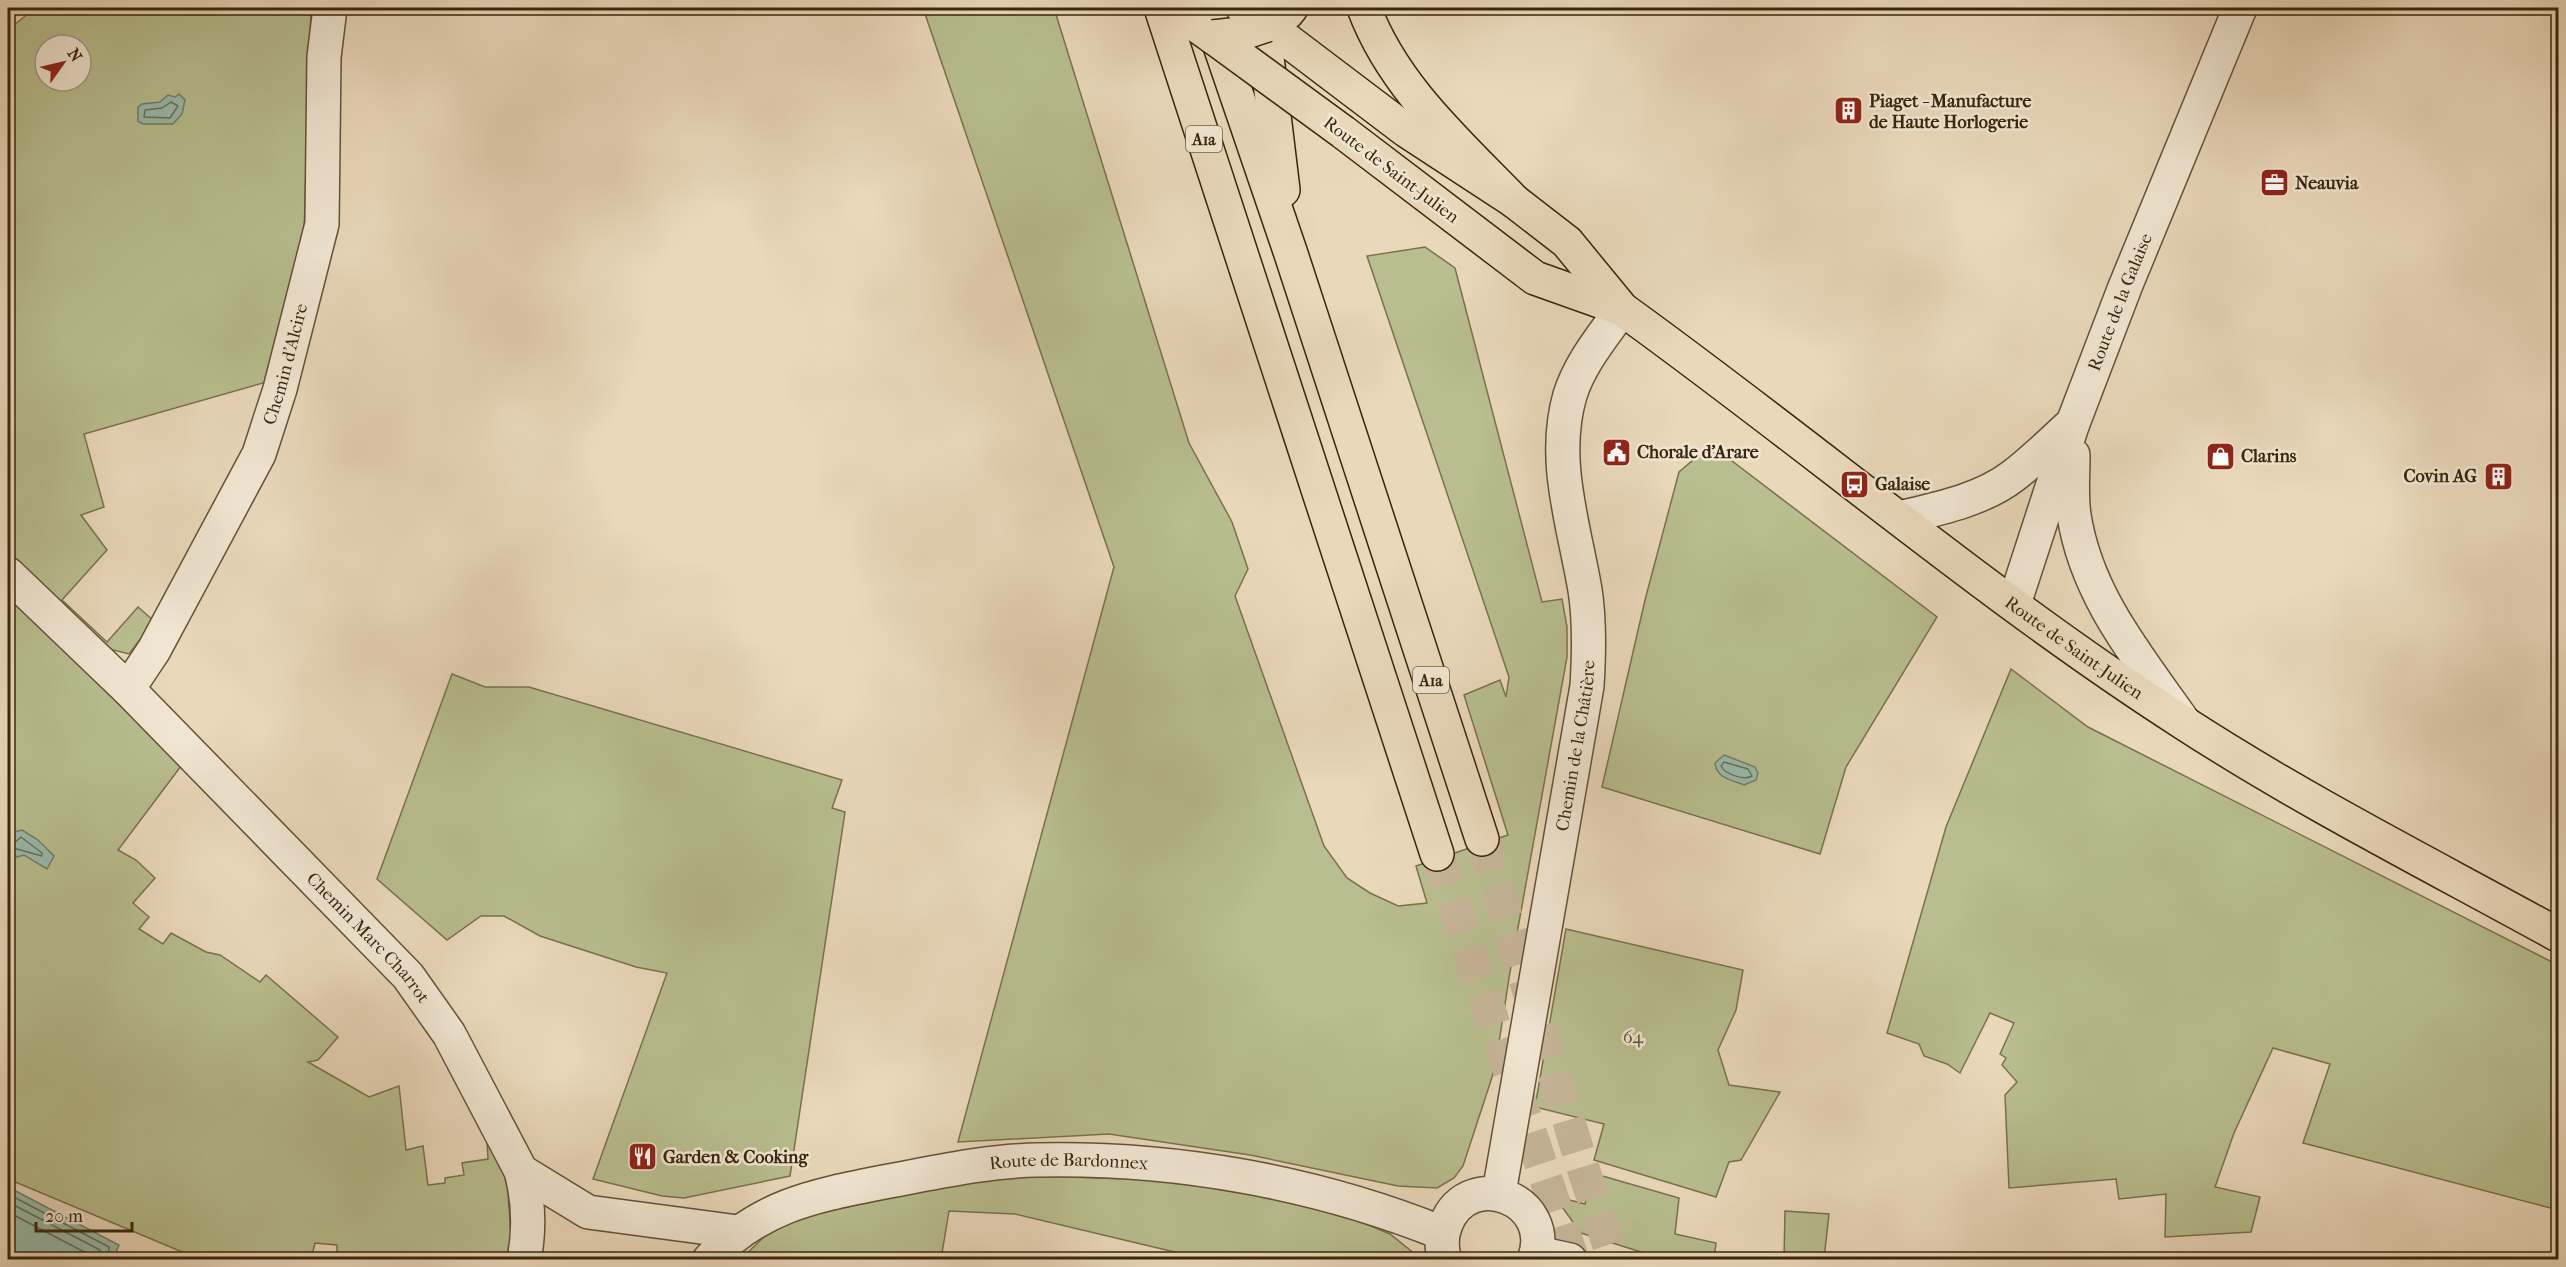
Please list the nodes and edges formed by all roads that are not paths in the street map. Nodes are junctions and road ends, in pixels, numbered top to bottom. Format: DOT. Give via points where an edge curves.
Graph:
graph roads {
  1 [pos="330,8"];
  2 [pos="1161,8"];
  3 [pos="1172,8"];
  4 [pos="1364,8"];
  5 [pos="2240,8"];
  6 [pos="1266,12"];
  7 [pos="1210,22"];
  8 [pos="1514,201"];
  9 [pos="1290,251"];
  10 [pos="1622,309"];
  11 [pos="2073,423"];
  12 [pos="1899,518"];
  13 [pos="8,574"];
  14 [pos="2014,604"];
  15 [pos="129,689"];
  16 [pos="2184,723"];
  17 [pos="1482,839"];
  18 [pos="1437,854"];
  19 [pos="2559,935"];
  20 [pos="521,1171"];
  21 [pos="1499,1193"];
  22 [pos="738,1232"];
  23 [pos="1444,1246"];
  24 [pos="1536,1256"];
  25 [pos="524,1260"];
  26 [pos="710,1260"];
  27 [pos="1570,1260"];
  1 -- 15 [label="street, Chemin d'Alcire" via="324,57 322,224 280,389 259,454"];
  2 -- 18 [label="main road, A1a"];
  3 -- 7 [label="main road, Route de Saint-Julien"];
  4 -- 8 [label="main road" via="1388,60 1408,88"];
  5 -- 11 [label="street, Route de la Galaise"];
  6 -- 7 [label="main road, bridge" via="1240,34"];
  6 -- 8 [label="main road, Route de Saint-Julien" via="1331,73 1407,131"];
  6 -- 9 [label="main road, A1a"];
  7 -- 9 [label="main road, A1a"];
  7 -- 10 [label="main road, Route de Saint-Julien, bridge" via="1343,132 1535,278"];
  8 -- 10 [label="main road, Route de Saint-Julien" via="1567,242"];
  9 -- 17 [label="main road, A1a"];
  10 -- 12 [label="main road, Route de Saint-Julien"];
  10 -- 21 [label="street, Chemin de la Châtière" via="1582,367 1565,416 1563,468 1585,592 1587,686"];
  11 -- 12 [label="street" via="1998,486"];
  11 -- 14 [label="street, Route de la Galaise"];
  11 -- 16 [label="street" via="2073,514 2087,568 2109,616"];
  12 -- 14 [label="main road, Route de Saint-Julien"];
  13 -- 15 [label="street, Chemin Marc Charrot"];
  14 -- 16 [label="main road, Route de Saint-Julien"];
  15 -- 20 [label="street, Chemin Marc Charrot" via="408,976 448,1034"];
  16 -- 19 [label="main road, Route de Saint-Julien" via="2351,822"];
  20 -- 22 [label="street" via="588,1212"];
  20 -- 25 [label="street" via="527,1193"];
  21 -- 23 [label="street, Route de Bardonnex" via="1465,1199 1449,1214"];
  21 -- 24 [label="street" via="1522,1205 1533,1219 1538,1232"];
  22 -- 23 [label="street, Route de Bardonnex" via="765,1215 808,1197 976,1165 1036,1160 1159,1166 1237,1175 1362,1203"];
  22 -- 26 [label="street, Route de Bardonnex"];
  24 -- 27 [label="street"];
}
